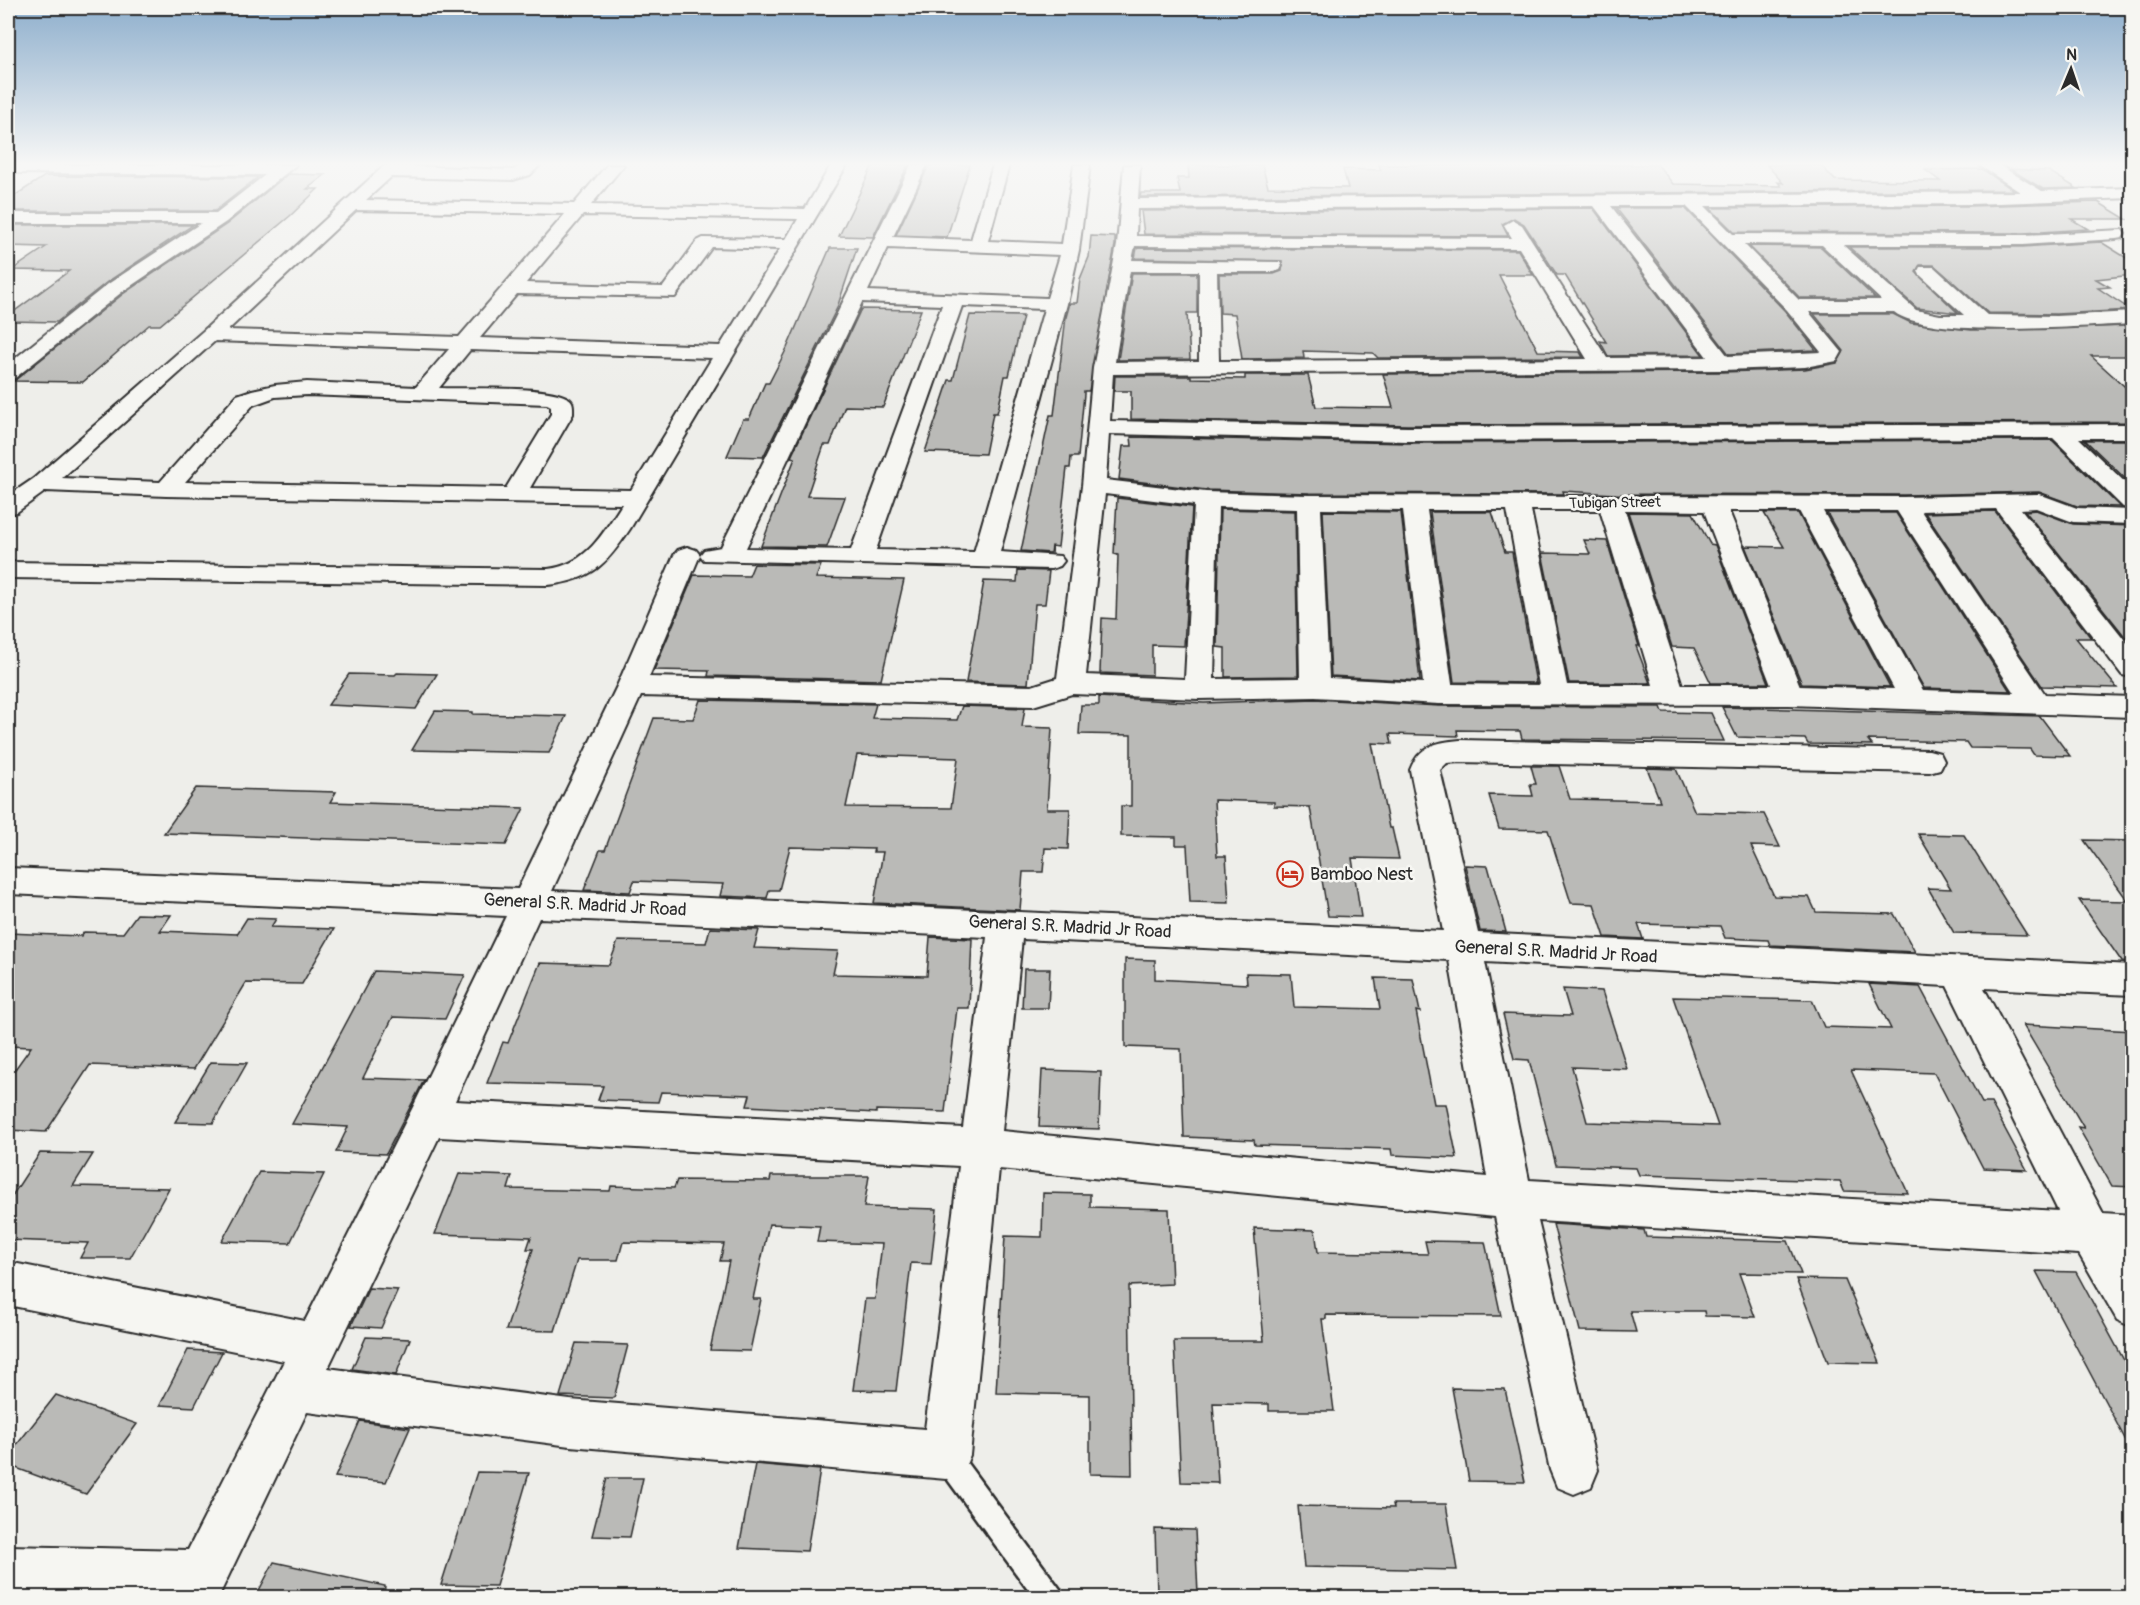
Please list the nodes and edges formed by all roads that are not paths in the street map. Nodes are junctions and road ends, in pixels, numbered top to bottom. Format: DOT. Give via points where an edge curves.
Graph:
graph roads {
  1 [pos="187,240"];
  2 [pos="313,240"];
  3 [pos="553,240"];
  4 [pos="794,240"];
  5 [pos="980,240"];
  6 [pos="1071,240"];
  7 [pos="1126,240"];
  8 [pos="1522,240"];
  9 [pos="1628,240"];
  10 [pos="1731,240"];
  11 [pos="1827,240"];
  12 [pos="2003,240"];
  13 [pos="2028,240"];
  14 [pos="883,242"];
  15 [pos="1524,243"];
  16 [pos="792,244"];
  17 [pos="978,246"];
  18 [pos="1070,250"];
  19 [pos="1125,253"];
  20 [pos="1208,266"];
  21 [pos="1272,266"];
  22 [pos="1927,271"];
  23 [pos="512,288"];
  24 [pos="855,296"];
  25 [pos="954,300"];
  26 [pos="1057,304"];
  27 [pos="1794,306"];
  28 [pos="1899,306"];
  29 [pos="2133,318"];
  30 [pos="1983,322"];
  31 [pos="210,335"];
  32 [pos="465,343"];
  33 [pos="726,352"];
  34 [pos="1723,364"];
  35 [pos="1602,366"];
  36 [pos="1209,367"];
  37 [pos="1103,368"];
  38 [pos="8,374"];
  39 [pos="422,394"];
  40 [pos="1098,427"];
  41 [pos="2133,431"];
  42 [pos="2060,432"];
  43 [pos="41,483"];
  44 [pos="1094,486"];
  45 [pos="166,489"];
  46 [pos="514,494"];
  47 [pos="638,497"];
  48 [pos="1206,499"];
  49 [pos="1309,501"];
  50 [pos="1414,502"];
  51 [pos="1610,502"];
  52 [pos="1713,502"];
  53 [pos="1806,502"];
  54 [pos="2133,502"];
  55 [pos="2004,503"];
  56 [pos="1518,504"];
  57 [pos="1904,504"];
  58 [pos="8,507"];
  59 [pos="2122,517"];
  60 [pos="2133,540"];
  61 [pos="730,555"];
  62 [pos="861,558"];
  63 [pos="985,559"];
  64 [pos="1051,561"];
  65 [pos="8,570"];
  66 [pos="2133,668"];
  67 [pos="1071,684"];
  68 [pos="631,686"];
  69 [pos="1315,687"];
  70 [pos="1199,688"];
  71 [pos="1439,694"];
  72 [pos="1670,694"];
  73 [pos="1555,695"];
  74 [pos="1789,695"];
  75 [pos="1916,701"];
  76 [pos="2037,705"];
  77 [pos="2133,707"];
  78 [pos="1929,760"];
  79 [pos="8,881"];
  80 [pos="528,902"];
  81 [pos="1006,924"];
  82 [pos="1464,947"];
  83 [pos="1958,972"];
  84 [pos="2133,981"];
  85 [pos="428,1118"];
  86 [pos="981,1148"];
  87 [pos="1512,1199"];
  88 [pos="2091,1233"];
  89 [pos="2133,1236"];
  90 [pos="8,1283"];
  91 [pos="2133,1305"];
  92 [pos="315,1345"];
  93 [pos="294,1387"];
  94 [pos="946,1455"];
  95 [pos="1574,1470"];
  96 [pos="8,1571"];
  97 [pos="196,1587"];
  98 [pos="1051,1598"];
  1 -- 38 [label="street" via="115,288"];
  2 -- 31 [label="street"];
  3 -- 23 [label="street"];
  4 -- 16 [label="street"];
  5 -- 17 [label="street"];
  6 -- 18 [label="street"];
  7 -- 19 [label="street"];
  8 -- 15 [label="street"];
  9 -- 34 [label="street"];
  10 -- 27 [label="street"];
  11 -- 28 [label="street"];
  12 -- 13 [label="street"];
  14 -- 17 [label="street"];
  14 -- 24 [label="street"];
  15 -- 19 [label="street"];
  15 -- 35 [label="street"];
  16 -- 23 [label="street" via="709,242 668,293"];
  16 -- 33 [label="street"];
  17 -- 18 [label="street"];
  18 -- 26 [label="street"];
  19 -- 20 [label="street"];
  19 -- 37 [label="street"];
  20 -- 21 [label="street"];
  20 -- 36 [label="street"];
  22 -- 30 [label="street"];
  23 -- 32 [label="street"];
  24 -- 25 [label="street"];
  24 -- 61 [label="street"];
  25 -- 26 [label="street"];
  25 -- 62 [label="street"];
  26 -- 63 [label="street"];
  27 -- 28 [label="street"];
  27 -- 34 [label="street" via="1832,352 1830,357"];
  28 -- 30 [label="street" via="1910,315 1928,320"];
  29 -- 30 [label="street"];
  31 -- 32 [label="street"];
  31 -- 43 [label="street"];
  32 -- 33 [label="street"];
  32 -- 39 [label="street"];
  33 -- 47 [label="street"];
  34 -- 35 [label="street"];
  35 -- 36 [label="street"];
  36 -- 37 [label="street"];
  37 -- 40 [label="street"];
  39 -- 45 [label="street" via="282,390 259,394 245,400"];
  39 -- 46 [label="street" via="551,399 562,403 562,414"];
  40 -- 42 [label="street" via="1395,434"];
  40 -- 44 [label="street"];
  41 -- 42 [label="street"];
  42 -- 54 [label="street"];
  43 -- 45 [label="street"];
  43 -- 58 [label="street"];
  44 -- 48 [label="street, Tubigan Street"];
  44 -- 67 [label="street"];
  45 -- 46 [label="street"];
  46 -- 47 [label="street"];
  47 -- 65 [label="street" via="592,561 572,574 548,577"];
  48 -- 49 [label="street, Tubigan Street"];
  48 -- 70 [label="street"];
  49 -- 50 [label="street, Tubigan Street"];
  49 -- 69 [label="street"];
  50 -- 56 [label="street, Tubigan Street"];
  50 -- 71 [label="street"];
  51 -- 52 [label="street, Tubigan Street"];
  51 -- 56 [label="street, Tubigan Street"];
  51 -- 72 [label="street"];
  52 -- 53 [label="street, Tubigan Street"];
  52 -- 74 [label="street"];
  53 -- 57 [label="street, Tubigan Street"];
  53 -- 75 [label="street"];
  55 -- 57 [label="street, Tubigan Street"];
  55 -- 59 [label="street, Tubigan Street" via="2039,501 2073,514"];
  55 -- 66 [label="street"];
  56 -- 73 [label="street"];
  57 -- 76 [label="street"];
  59 -- 60 [label="street"];
  61 -- 62 [label="street"];
  61 -- 68 [label="street" via="679,555"];
  62 -- 63 [label="street"];
  63 -- 64 [label="street"];
  67 -- 68 [label="street" via="1033,696"];
  67 -- 70 [label="street"];
  68 -- 80 [label="street"];
  69 -- 70 [label="street"];
  69 -- 71 [label="street"];
  71 -- 73 [label="street"];
  72 -- 73 [label="street"];
  72 -- 74 [label="street"];
  74 -- 75 [label="street"];
  75 -- 76 [label="street"];
  76 -- 77 [label="street"];
  78 -- 82 [label="street" via="1460,751 1434,754 1425,770"];
  79 -- 80 [label="street, General S.R. Madrid Jr Road"];
  80 -- 81 [label="street, General S.R. Madrid Jr Road"];
  80 -- 85 [label="street"];
  81 -- 82 [label="street, General S.R. Madrid Jr Road"];
  81 -- 86 [label="street"];
  82 -- 83 [label="street, General S.R. Madrid Jr Road"];
  82 -- 87 [label="street"];
  83 -- 84 [label="street, General S.R. Madrid Jr Road"];
  83 -- 88 [label="street"];
  85 -- 86 [label="street"];
  85 -- 92 [label="street"];
  86 -- 87 [label="street"];
  86 -- 94 [label="street"];
  87 -- 88 [label="street"];
  87 -- 95 [label="street"];
  88 -- 89 [label="street"];
  88 -- 91 [label="street"];
  90 -- 92 [label="street"];
  92 -- 93 [label="street"];
  93 -- 94 [label="street" via="570,1423"];
  93 -- 97 [label="street"];
  94 -- 98 [label="lane"];
  96 -- 97 [label="street"];
}
